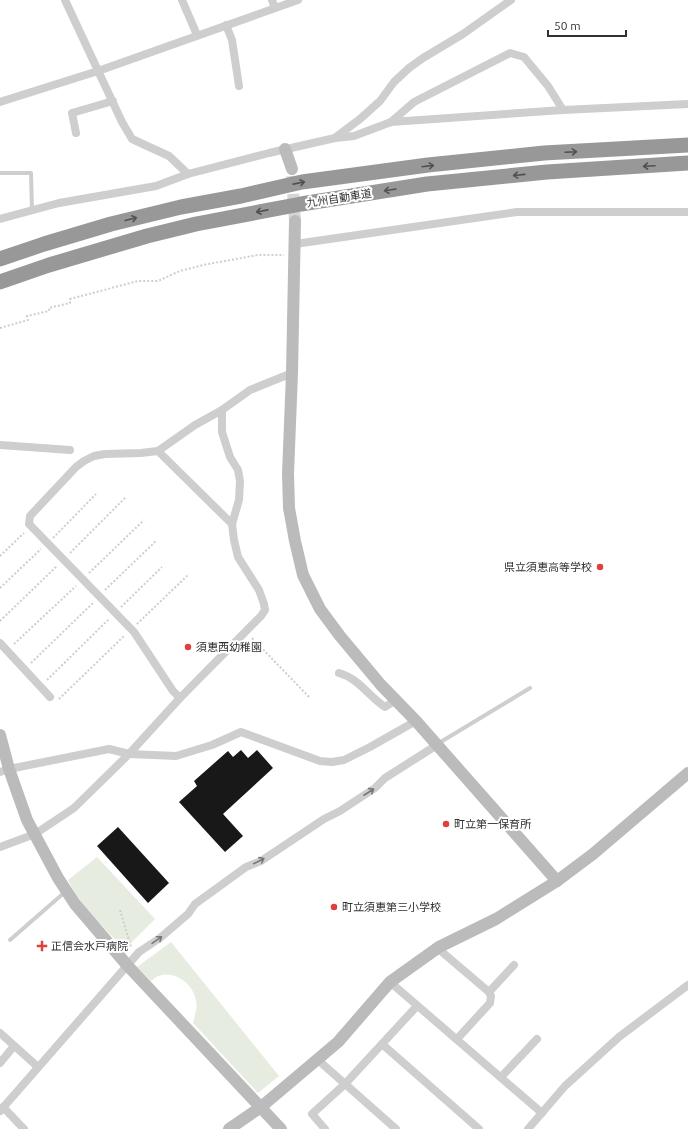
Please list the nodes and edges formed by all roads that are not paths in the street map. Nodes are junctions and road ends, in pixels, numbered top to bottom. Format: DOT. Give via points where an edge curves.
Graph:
graph roads {
  1 [pos="65,0"];
  2 [pos="182,0"];
  3 [pos="298,0"];
  4 [pos="511,0"];
  5 [pos="274,4"];
  6 [pos="226,25"];
  7 [pos="198,35"];
  8 [pos="98,71"];
  9 [pos="239,86"];
  10 [pos="113,101"];
  11 [pos="0,102"];
  12 [pos="688,104"];
  13 [pos="563,110"];
  14 [pos="391,122"];
  15 [pos="76,133"];
  16 [pos="335,138"];
  17 [pos="688,145"];
  18 [pos="285,149"];
  19 [pos="688,163"];
  20 [pos="292,170"];
  21 [pos="0,173"];
  22 [pos="188,174"];
  23 [pos="32,210"];
  24 [pos="688,212"];
  25 [pos="0,219"];
  26 [pos="295,221"];
  27 [pos="111,224"];
  28 [pos="146,236"];
  29 [pos="0,249"];
  30 [pos="295,249"];
  31 [pos="0,259"];
  32 [pos="0,282"];
  33 [pos="0,290"];
  34 [pos="292,373"];
  35 [pos="222,410"];
  36 [pos="0,445"];
  37 [pos="70,450"];
  38 [pos="158,451"];
  39 [pos="232,524"];
  40 [pos="0,643"];
  41 [pos="338,673"];
  42 [pos="530,688"];
  43 [pos="180,698"];
  44 [pos="53,699"];
  45 [pos="396,700"];
  46 [pos="416,721"];
  47 [pos="0,735"];
  48 [pos="437,745"];
  49 [pos="129,754"];
  50 [pos="5,770"];
  51 [pos="688,772"];
  52 [pos="35,834"];
  53 [pos="0,847"];
  54 [pos="557,881"];
  55 [pos="67,891"];
  56 [pos="10,940"];
  57 [pos="439,948"];
  58 [pos="514,964"];
  59 [pos="127,965"];
  60 [pos="390,982"];
  61 [pos="688,985"];
  62 [pos="489,992"];
  63 [pos="417,1006"];
  64 [pos="0,1033"];
  65 [pos="457,1039"];
  66 [pos="537,1039"];
  67 [pos="382,1044"];
  68 [pos="14,1046"];
  69 [pos="318,1060"];
  70 [pos="0,1063"];
  71 [pos="38,1067"];
  72 [pos="501,1077"];
  73 [pos="345,1084"];
  74 [pos="261,1107"];
  75 [pos="2,1109"];
  76 [pos="542,1113"];
  77 [pos="24,1129"];
  78 [pos="229,1129"];
  79 [pos="281,1129"];
  80 [pos="325,1129"];
  81 [pos="396,1129"];
  82 [pos="479,1129"];
  83 [pos="528,1129"];
  1 -- 8 [label="street"];
  2 -- 7 [label="street"];
  3 -- 5 [label="street"];
  4 -- 16 [label="street" via="409,68 360,120"];
  5 -- 6 [label="street"];
  6 -- 7 [label="street"];
  6 -- 9 [label="street" via="232,40"];
  7 -- 8 [label="street"];
  8 -- 10 [label="street"];
  8 -- 11 [label="street"];
  10 -- 15 [label="street" via="72,113"];
  10 -- 22 [label="street" via="132,139 169,156"];
  12 -- 13 [label="street"];
  13 -- 14 [label="street"];
  13 -- 14 [label="street" via="548,86 524,57 510,53 414,102"];
  14 -- 16 [label="street" via="354,136"];
  16 -- 18 [label="street"];
  27 -- 17 [label="highway, 九州自動車道, one-way" via="310,181 544,153"];
  18 -- 20 [label="street"];
  18 -- 22 [label="street"];
  19 -- 28 [label="highway, 九州自動車道, one-way" via="547,172 427,184 301,204"];
  21 -- 23 [label="lane" via="32,173"];
  22 -- 23 [label="street" via="156,186"];
  23 -- 25 [label="street"];
  24 -- 30 [label="street" via="517,212"];
  26 -- 30 [label="street"];
  27 -- 29 [label="highway"];
  27 -- 31 [label="highway, 九州自動車道"];
  28 -- 32 [label="highway, 九州自動車道"];
  28 -- 33 [label="highway" via="21,280"];
  30 -- 34 [label="street"];
  34 -- 35 [label="street" via="250,390"];
  34 -- 45 [label="street" via="289,508 303,575 320,609 340,636"];
  35 -- 38 [label="street"];
  35 -- 39 [label="street" via="222,432 240,481"];
  36 -- 37 [label="street"];
  38 -- 39 [label="street"];
  38 -- 43 [label="street" via="105,454 84,460 30,516 29,524 131,629"];
  39 -- 43 [label="street" via="238,557 259,590 265,610"];
  40 -- 44 [label="street"];
  41 -- 45 [label="street" via="349,676 386,707"];
  42 -- 48 [label="lane"];
  43 -- 49 [label="street"];
  45 -- 46 [label="street"];
  46 -- 48 [label="street"];
  46 -- 49 [label="street" via="344,760 332,762 320,761 242,732 176,756"];
  47 -- 50 [label="street"];
  48 -- 54 [label="street"];
  59 -- 48 [label="street, one-way" via="218,886 340,811"];
  49 -- 50 [label="street" via="109,749"];
  49 -- 52 [label="street" via="74,808"];
  50 -- 52 [label="street"];
  51 -- 54 [label="street" via="593,854"];
  52 -- 53 [label="street"];
  52 -- 55 [label="street"];
  54 -- 57 [label="street" via="496,919"];
  55 -- 56 [label="lane"];
  55 -- 59 [label="street"];
  57 -- 60 [label="street"];
  57 -- 62 [label="street"];
  58 -- 62 [label="street"];
  59 -- 71 [label="street"];
  59 -- 74 [label="street"];
  60 -- 63 [label="street"];
  60 -- 69 [label="street" via="338,1042"];
  61 -- 76 [label="street" via="619,1037 565,1086"];
  62 -- 65 [label="street" via="490,1003"];
  63 -- 65 [label="street"];
  63 -- 67 [label="street"];
  64 -- 68 [label="street"];
  65 -- 72 [label="street"];
  66 -- 72 [label="street"];
  67 -- 73 [label="street"];
  67 -- 82 [label="street"];
  68 -- 70 [label="street"];
  68 -- 71 [label="street"];
  69 -- 73 [label="street"];
  69 -- 74 [label="street"];
  71 -- 75 [label="street"];
  72 -- 76 [label="street"];
  73 -- 80 [label="street" via="312,1114"];
  73 -- 81 [label="street"];
  74 -- 78 [label="street"];
  74 -- 79 [label="street"];
  75 -- 77 [label="street"];
  76 -- 83 [label="street"];
}
